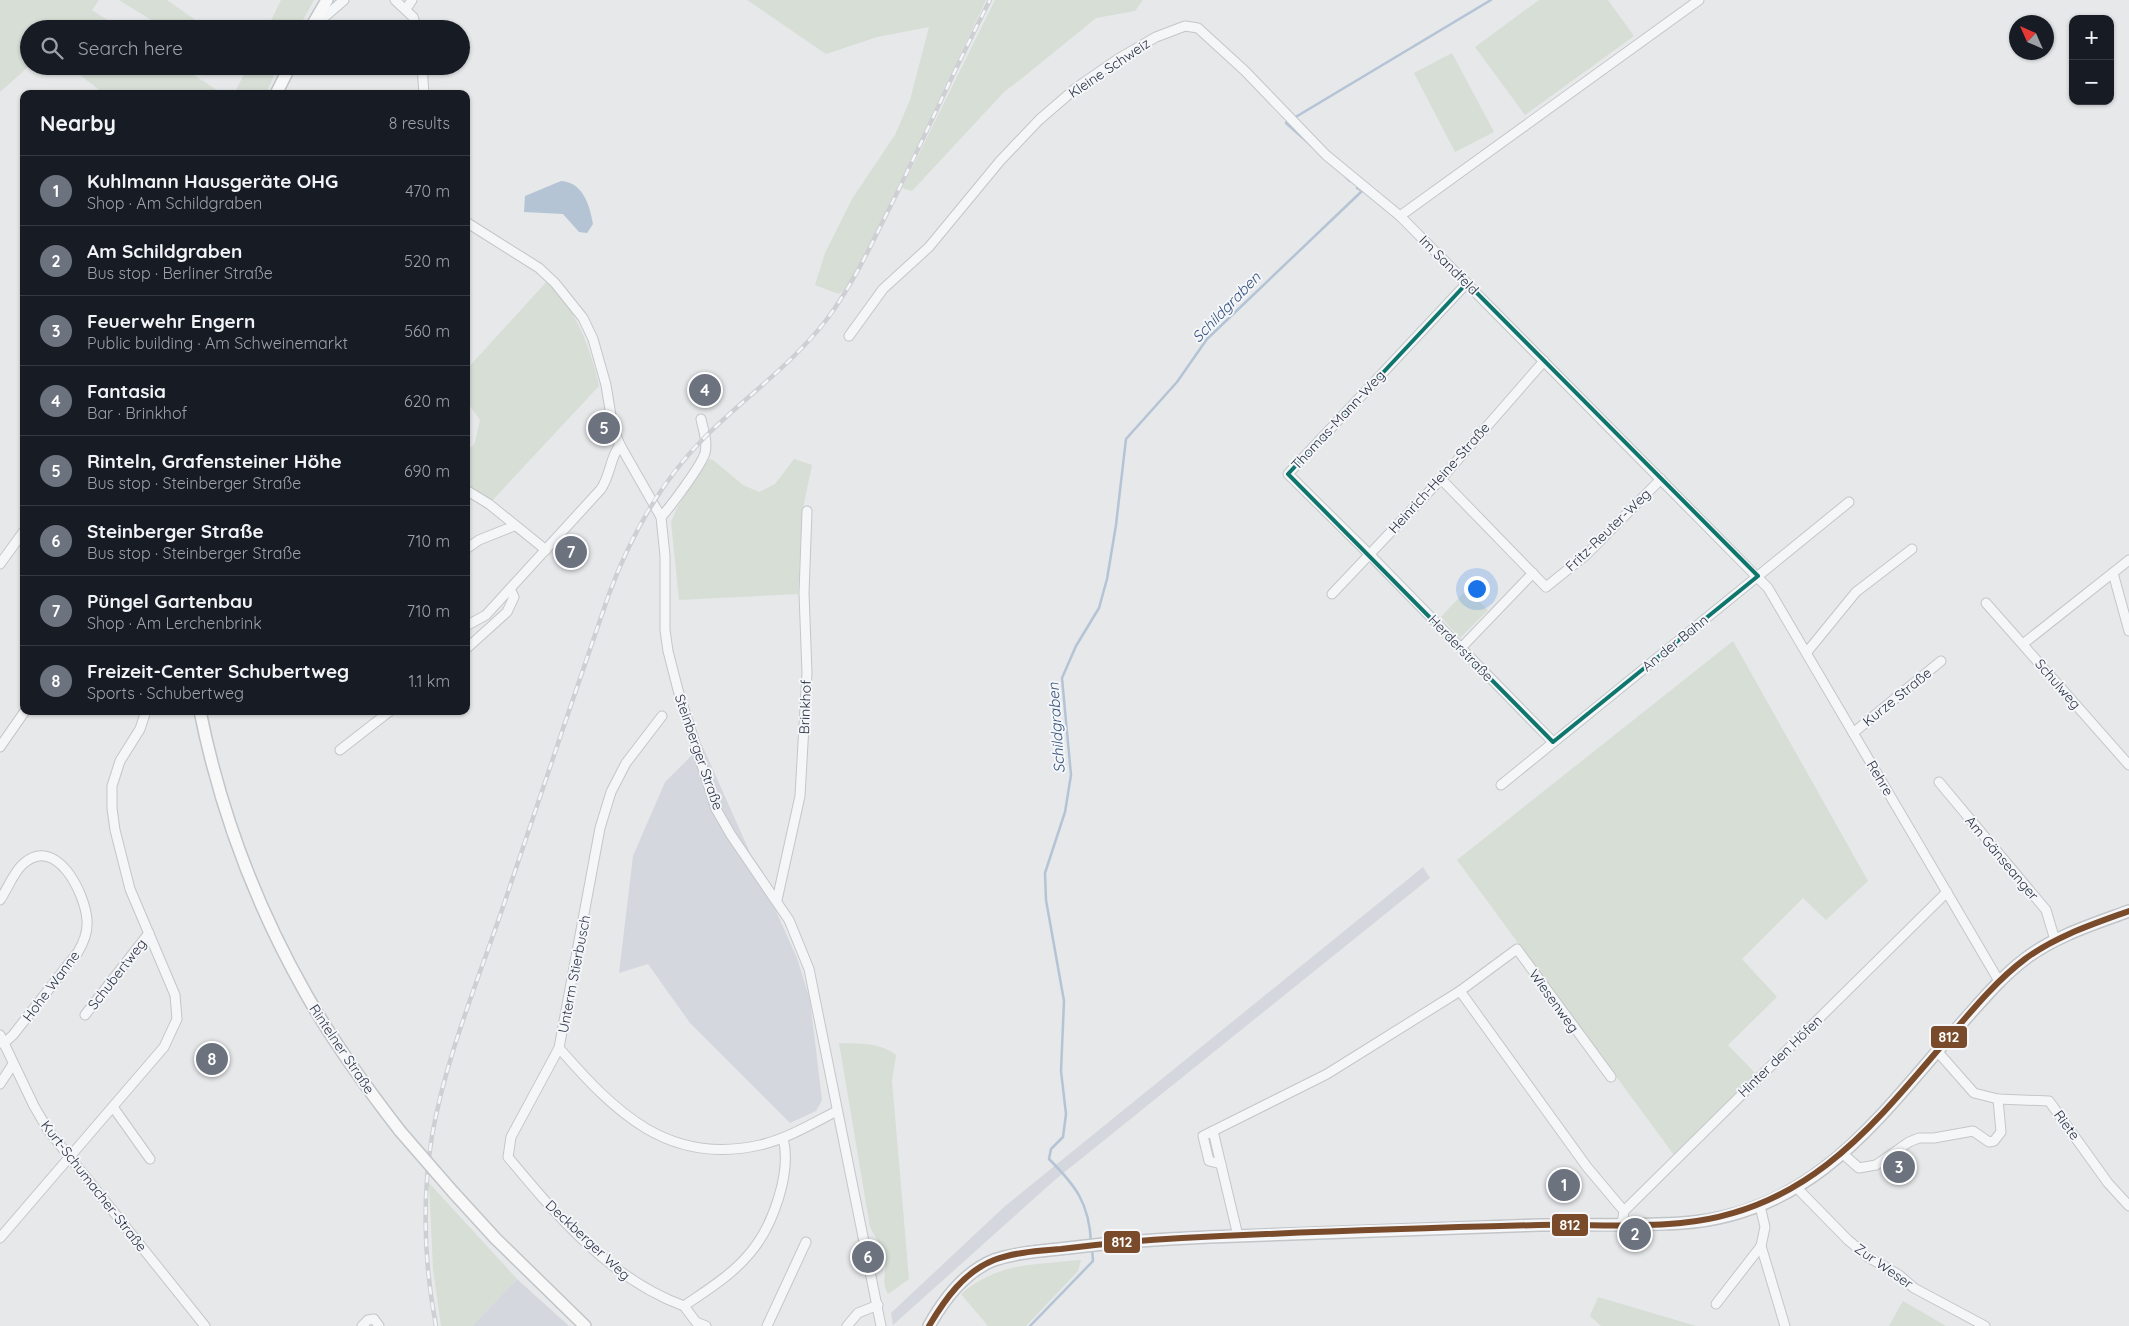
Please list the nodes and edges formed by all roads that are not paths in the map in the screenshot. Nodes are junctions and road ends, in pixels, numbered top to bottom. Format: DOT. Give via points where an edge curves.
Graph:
graph roads {
  1 [pos="327,0"];
  2 [pos="344,0"];
  3 [pos="395,0"];
  4 [pos="412,0"];
  5 [pos="1699,0"];
  6 [pos="406,9"];
  7 [pos="316,20"];
  8 [pos="321,20"];
  9 [pos="414,20"];
  10 [pos="286,75"];
  11 [pos="423,75"];
  12 [pos="278,90"];
  13 [pos="424,90"];
  14 [pos="1400,216"];
  15 [pos="470,225"];
  16 [pos="1467,283"];
  17 [pos="849,336"];
  18 [pos="1544,361"];
  19 [pos="701,418"];
  20 [pos="620,446"];
  21 [pos="1441,479"];
  22 [pos="1661,479"];
  23 [pos="470,492"];
  24 [pos="1849,502"];
  25 [pos="807,512"];
  26 [pos="661,517"];
  27 [pos="514,526"];
  28 [pos="20,536"];
  29 [pos="470,546"];
  30 [pos="1912,549"];
  31 [pos="546,550"];
  32 [pos="1369,554"];
  33 [pos="2129,560"];
  34 [pos="0,564"];
  35 [pos="2113,572"];
  36 [pos="1533,573"];
  37 [pos="1758,576"];
  38 [pos="510,589"];
  39 [pos="1332,594"];
  40 [pos="1986,603"];
  41 [pos="470,624"];
  42 [pos="2129,631"];
  43 [pos="2023,644"];
  44 [pos="470,645"];
  45 [pos="1461,648"];
  46 [pos="1807,652"];
  47 [pos="1941,661"];
  48 [pos="21,715"];
  49 [pos="145,715"];
  50 [pos="201,715"];
  51 [pos="385,715"];
  52 [pos="662,716"];
  53 [pos="1853,733"];
  54 [pos="1552,742"];
  55 [pos="0,747"];
  56 [pos="340,750"];
  57 [pos="2129,765"];
  58 [pos="1938,782"];
  59 [pos="1501,785"];
  60 [pos="1947,892"];
  61 [pos="0,900"];
  62 [pos="777,900"];
  63 [pos="2129,911"];
  64 [pos="149,933"];
  65 [pos="2055,940"];
  66 [pos="1999,981"];
  67 [pos="1460,992"];
  68 [pos="85,1015"];
  69 [pos="2,1040"];
  70 [pos="559,1048"];
  71 [pos="1937,1051"];
  72 [pos="12,1064"];
  73 [pos="1611,1077"];
  74 [pos="0,1084"];
  75 [pos="1998,1099"];
  76 [pos="113,1107"];
  77 [pos="837,1111"];
  78 [pos="783,1138"];
  79 [pos="1843,1154"];
  80 [pos="70,1158"];
  81 [pos="150,1159"];
  82 [pos="1797,1188"];
  83 [pos="1760,1206"];
  84 [pos="2129,1206"];
  85 [pos="1624,1211"];
  86 [pos="1622,1224"];
  87 [pos="1238,1236"];
  88 [pos="0,1238"];
  89 [pos="806,1242"];
  90 [pos="1761,1246"];
  91 [pos="1716,1304"];
  92 [pos="878,1305"];
  93 [pos="684,1306"];
  94 [pos="376,1322"];
  95 [pos="205,1326"];
  96 [pos="362,1326"];
  97 [pos="585,1326"];
  98 [pos="706,1326"];
  99 [pos="767,1326"];
  100 [pos="847,1326"];
  101 [pos="881,1326"];
  102 [pos="930,1326"];
  103 [pos="1785,1326"];
  104 [pos="1985,1326"];
  1 -- 7 [label="main road"];
  2 -- 8 [label="street"];
  3 -- 6 [label="street"];
  4 -- 6 [label="street"];
  5 -- 14 [label="street"];
  6 -- 9 [label="street"];
  10 -- 12 [label="main road"];
  11 -- 13 [label="street"];
  14 -- 16 [label="street, Im Sandfeld"];
  14 -- 17 [label="street, Kleine Schweiz" via="1326,155 1245,71 1198,28 1185,26 1156,37 1118,60 1076,88 1039,120 929,246 883,289"];
  15 -- 20 [label="street, Steinberger Straße" via="539,268 570,298 583,318 600,360 613,428"];
  16 -- 18 [label="street, Im Sandfeld"];
  16 -- 32 [label="street, Thomas-Mann-Weg" via="1288,474"];
  18 -- 21 [label="street, Heinrich-Heine-Straße"];
  18 -- 22 [label="street, Im Sandfeld"];
  19 -- 26 [label="street" via="705,453 673,504"];
  20 -- 26 [label="street, Steinberger Straße"];
  20 -- 31 [label="street" via="615,451 608,478 601,489"];
  21 -- 32 [label="street, Heinrich-Heine-Straße"];
  21 -- 36 [label="street, Fritz-Reuter-Weg"];
  22 -- 36 [label="street, Fritz-Reuter-Weg" via="1586,555 1546,587"];
  22 -- 37 [label="street, Im Sandfeld"];
  23 -- 27 [label="street"];
  24 -- 37 [label="street, An der Bahn"];
  25 -- 62 [label="street, Brinkhof" via="804,593 807,673 802,768 794,828"];
  26 -- 62 [label="street, Steinberger Straße" via="665,556 665,630 678,690 716,809"];
  27 -- 29 [label="street"];
  27 -- 31 [label="street"];
  28 -- 34 [label="street"];
  30 -- 46 [label="street" via="1856,592"];
  31 -- 38 [label="street"];
  32 -- 39 [label="street, Heinrich-Heine-Straße"];
  32 -- 45 [label="street, Herderstraße"];
  33 -- 35 [label="street"];
  35 -- 42 [label="street"];
  35 -- 43 [label="street"];
  36 -- 45 [label="street"];
  37 -- 46 [label="street, Rehre"];
  37 -- 54 [label="street, An der Bahn"];
  38 -- 41 [label="street" via="486,615"];
  38 -- 44 [label="street" via="514,597 507,612"];
  40 -- 43 [label="street, Schulweg"];
  43 -- 57 [label="street, Schulweg"];
  45 -- 54 [label="street, Herderstraße"];
  46 -- 53 [label="street, Rehre"];
  47 -- 53 [label="street, Kurze Straße"];
  48 -- 55 [label="street"];
  49 -- 64 [label="street, Schubertweg" via="140,729 120,761 112,786 112,808 130,889"];
  50 -- 97 [label="main road, Rintelner Straße, bridge" via="226,812 243,861 275,934 326,1026 400,1131 495,1238"];
  51 -- 56 [label="street"];
  52 -- 70 [label="street, Unterm Stierbusch" via="626,763 611,792 600,828"];
  53 -- 60 [label="street, Rehre"];
  54 -- 59 [label="street, An der Bahn"];
  58 -- 65 [label="street, Am Gänseanger" via="2046,910"];
  60 -- 66 [label="street, Rehre"];
  60 -- 85 [label="street, Hinter den Höfen"];
  61 -- 69 [label="street, Hohe Wanne" via="23,864 44,856 64,865 75,882 87,919 86,938 78,952 14,1035"];
  62 -- 77 [label="street, Steinberger Straße" via="809,969"];
  63 -- 65 [label="main road"];
  64 -- 68 [label="street, Schubertweg"];
  64 -- 76 [label="street, Schubertweg" via="175,995 177,1019 164,1047"];
  65 -- 66 [label="main road"];
  66 -- 71 [label="main road"];
  67 -- 73 [label="street, Wiesenweg" via="1516,949"];
  67 -- 85 [label="street" via="1587,1167"];
  67 -- 87 [label="street" via="1327,1074 1213,1131"];
  69 -- 72 [label="street, Kurt-Schumacher-Straße"];
  70 -- 78 [label="street, Unterm Stierbusch" via="592,1085 626,1116 651,1133 676,1143 716,1150 761,1145"];
  70 -- 93 [label="street, Deckberger Weg" via="511,1137 508,1157 542,1198 615,1269 642,1288"];
  71 -- 75 [label="street, Riete" via="1974,1093"];
  71 -- 79 [label="main road" via="1882,1115"];
  72 -- 74 [label="street"];
  72 -- 80 [label="street, Kurt-Schumacher-Straße" via="34,1106"];
  75 -- 79 [label="street" via="2001,1132 1994,1141 1989,1142 1973,1131 1919,1138 1876,1165 1858,1168"];
  75 -- 84 [label="street, Riete" via="2049,1102 2108,1183"];
  76 -- 80 [label="street, Schubertweg"];
  76 -- 81 [label="street"];
  77 -- 78 [label="street, Unterm Stierbusch"];
  77 -- 92 [label="street, Steinberger Straße"];
  78 -- 93 [label="street" via="787,1153 781,1192 762,1235 751,1253 732,1271"];
  79 -- 82 [label="main road"];
  80 -- 88 [label="street, Schubertweg"];
  80 -- 95 [label="street, Kurt-Schumacher-Straße"];
  82 -- 83 [label="main road"];
  82 -- 104 [label="street, Zur Weser" via="1868,1257 1914,1288"];
  83 -- 86 [label="main road" via="1728,1216 1683,1223"];
  83 -- 90 [label="street" via="1765,1227"];
  85 -- 86 [label="street"];
  86 -- 87 [label="main road"];
  87 -- 102 [label="main road" via="1092,1245 1024,1253 991,1261 962,1280"];
  89 -- 99 [label="street"];
  90 -- 91 [label="street"];
  90 -- 103 [label="street"];
  92 -- 100 [label="street" via="858,1313"];
  92 -- 101 [label="street, Steinberger Straße"];
  93 -- 98 [label="street" via="696,1322"];
  94 -- 96 [label="street" via="368,1320"];
}
